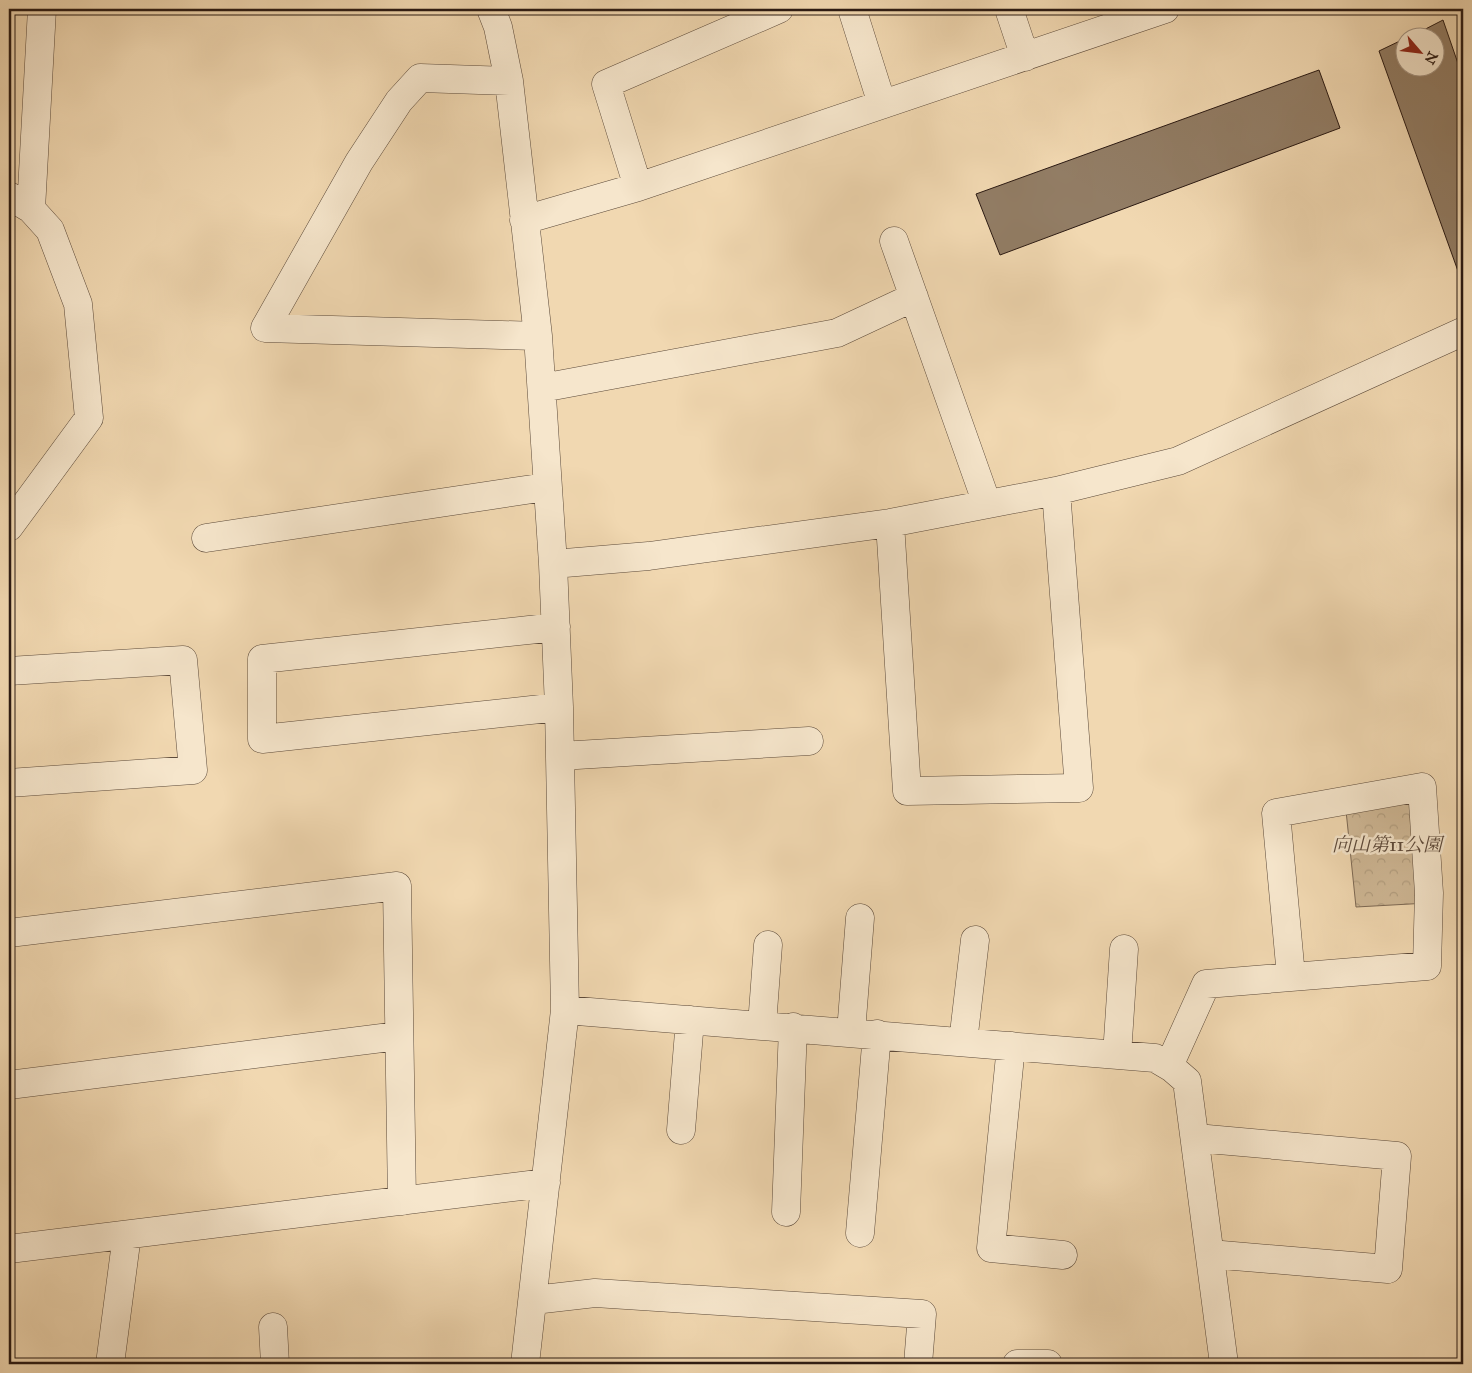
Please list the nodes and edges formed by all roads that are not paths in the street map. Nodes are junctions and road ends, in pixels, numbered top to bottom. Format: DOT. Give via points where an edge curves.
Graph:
graph roads {
  1 [pos="42,9"];
  2 [pos="491,9"];
  3 [pos="779,9"];
  4 [pos="852,9"];
  5 [pos="1009,9"];
  6 [pos="1165,9"];
  7 [pos="1025,57"];
  8 [pos="509,80"];
  9 [pos="882,104"];
  10 [pos="638,187"];
  11 [pos="20,203"];
  12 [pos="524,220"];
  13 [pos="894,241"];
  14 [pos="914,297"];
  15 [pos="1462,332"];
  16 [pos="538,336"];
  17 [pos="542,388"];
  18 [pos="546,487"];
  19 [pos="1056,490"];
  20 [pos="988,504"];
  21 [pos="890,523"];
  22 [pos="9,527"];
  23 [pos="206,538"];
  24 [pos="553,564"];
  25 [pos="556,627"];
  26 [pos="9,671"];
  27 [pos="559,707"];
  28 [pos="809,741"];
  29 [pos="560,756"];
  30 [pos="9,784"];
  31 [pos="860,918"];
  32 [pos="9,933"];
  33 [pos="975,940"];
  34 [pos="768,945"];
  35 [pos="1124,949"];
  36 [pos="1291,976"];
  37 [pos="565,1010"];
  38 [pos="690,1020"];
  39 [pos="762,1025"];
  40 [pos="793,1027"];
  41 [pos="864,1033"];
  42 [pos="398,1036"];
  43 [pos="962,1042"];
  44 [pos="1012,1046"];
  45 [pos="1117,1055"];
  46 [pos="1169,1066"];
  47 [pos="9,1085"];
  48 [pos="681,1130"];
  49 [pos="1196,1138"];
  50 [pos="546,1184"];
  51 [pos="402,1201"];
  52 [pos="786,1212"];
  53 [pos="860,1233"];
  54 [pos="127,1235"];
  55 [pos="9,1249"];
  56 [pos="1210,1254"];
  57 [pos="1064,1255"];
  58 [pos="534,1300"];
  59 [pos="273,1327"];
  60 [pos="110,1364"];
  61 [pos="275,1364"];
  62 [pos="525,1364"];
  63 [pos="918,1364"];
  64 [pos="1017,1364"];
  65 [pos="1048,1364"];
  66 [pos="1224,1364"];
  1 -- 11 [label="street"];
  2 -- 8 [label="street"];
  3 -- 10 [label="street" via="606,84"];
  4 -- 9 [label="street"];
  5 -- 7 [label="street"];
  6 -- 7 [label="street"];
  7 -- 9 [label="street"];
  8 -- 12 [label="street"];
  8 -- 16 [label="street" via="420,78 399,101 359,162 264,328"];
  9 -- 10 [label="street"];
  10 -- 12 [label="street"];
  11 -- 22 [label="street" via="50,230 78,304 89,418"];
  12 -- 16 [label="street"];
  13 -- 14 [label="street"];
  14 -- 17 [label="street" via="837,333"];
  14 -- 20 [label="street"];
  15 -- 19 [label="street" via="1178,461"];
  16 -- 17 [label="street"];
  17 -- 18 [label="street"];
  18 -- 23 [label="street"];
  18 -- 24 [label="street"];
  19 -- 20 [label="street"];
  19 -- 21 [label="street" via="1079,788 907,791"];
  20 -- 21 [label="street"];
  21 -- 24 [label="street" via="649,556"];
  24 -- 25 [label="street"];
  25 -- 27 [label="street"];
  25 -- 27 [label="street" via="262,659 262,739"];
  26 -- 30 [label="street" via="183,660 193,770"];
  27 -- 29 [label="street"];
  28 -- 29 [label="street"];
  29 -- 37 [label="street"];
  31 -- 41 [label="street"];
  32 -- 42 [label="street" via="397,886"];
  33 -- 43 [label="street"];
  34 -- 39 [label="street"];
  35 -- 45 [label="street"];
  36 -- 36 [label="street" via="1427,966 1429,893 1422,787 1276,814"];
  36 -- 46 [label="street" via="1206,984"];
  37 -- 38 [label="street"];
  37 -- 50 [label="street"];
  38 -- 39 [label="street"];
  38 -- 48 [label="street"];
  39 -- 40 [label="street"];
  40 -- 41 [label="street"];
  40 -- 52 [label="street"];
  41 -- 43 [label="street"];
  41 -- 53 [label="street"];
  42 -- 47 [label="street"];
  42 -- 51 [label="street"];
  43 -- 44 [label="street"];
  44 -- 45 [label="street"];
  44 -- 57 [label="street" via="991,1248"];
  45 -- 46 [label="street" via="1156,1058"];
  46 -- 49 [label="street" via="1187,1081"];
  49 -- 56 [label="street"];
  49 -- 56 [label="street" via="1396,1156 1388,1269"];
  50 -- 51 [label="street"];
  50 -- 58 [label="street"];
  51 -- 54 [label="street"];
  54 -- 55 [label="street"];
  54 -- 60 [label="street"];
  56 -- 66 [label="street"];
  58 -- 62 [label="street"];
  58 -- 63 [label="street" via="595,1293 922,1314"];
  59 -- 61 [label="street"];
  64 -- 65 [label="street"];
}
